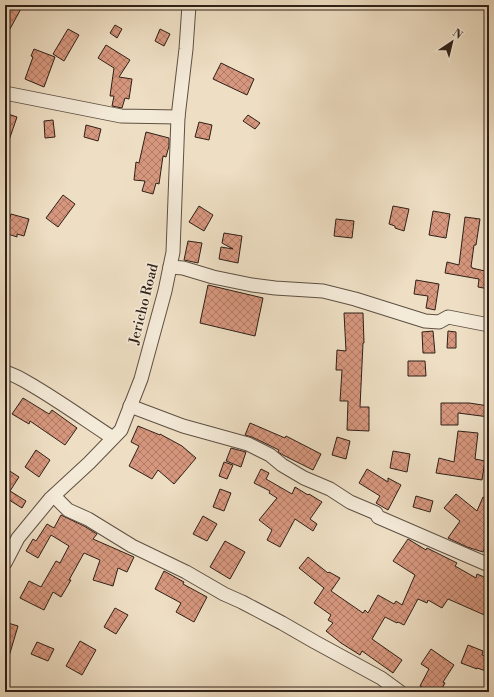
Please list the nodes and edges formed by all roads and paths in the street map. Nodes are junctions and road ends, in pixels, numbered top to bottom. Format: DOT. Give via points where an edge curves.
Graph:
graph roads {
  1 [pos="189,5"];
  2 [pos="5,93"];
  3 [pos="178,117"];
  4 [pos="170,267"];
  5 [pos="489,325"];
  6 [pos="5,372"];
  7 [pos="130,406"];
  8 [pos="113,438"];
  9 [pos="54,496"];
  10 [pos="5,563"];
  11 [pos="489,565"];
  12 [pos="400,692"];
  1 -- 3 [label="street, Jericho Road"];
  2 -- 3 [label="street" via="121,116"];
  3 -- 4 [label="street, Jericho Road"];
  4 -- 5 [label="street" via="252,286 323,291 425,321 439,322 448,317"];
  4 -- 7 [label="street, Jericho Road" via="141,379"];
  6 -- 8 [label="street" via="45,393"];
  7 -- 8 [label="street, Jericho Road" via="121,430"];
  7 -- 11 [label="street" via="183,426 248,444 270,455 304,478 376,513 378,517"];
  8 -- 9 [label="street, Jericho Road"];
  9 -- 10 [label="street, Jericho Road" via="18,538"];
  9 -- 12 [label="street" via="68,510 282,623 381,678"];
}
